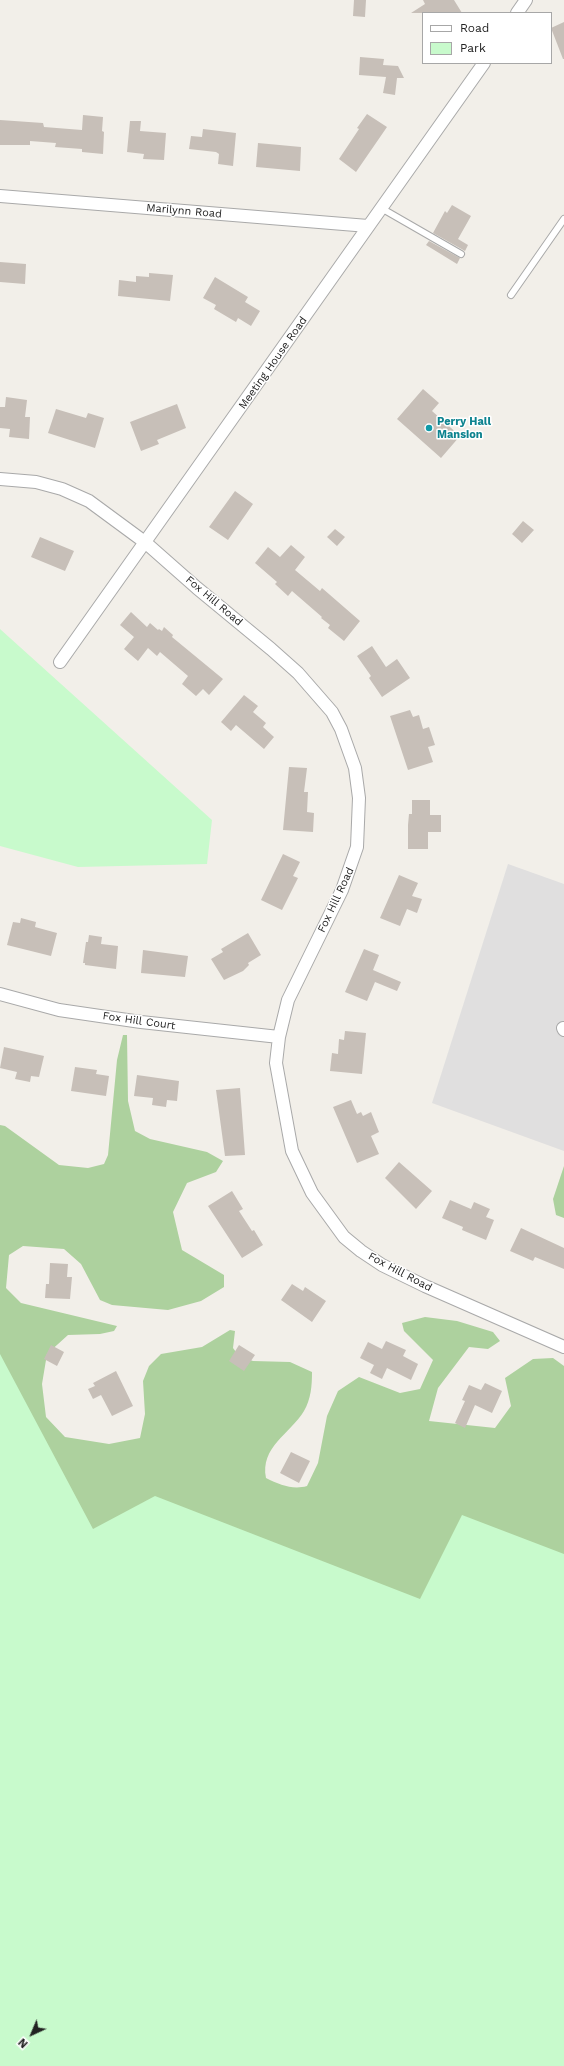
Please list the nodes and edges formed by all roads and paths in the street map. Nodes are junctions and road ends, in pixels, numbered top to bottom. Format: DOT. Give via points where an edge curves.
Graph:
graph roads {
  1 [pos="526,0"];
  2 [pos="518,12"];
  3 [pos="483,64"];
  4 [pos="0,196"];
  5 [pos="381,208"];
  6 [pos="564,219"];
  7 [pos="368,226"];
  8 [pos="461,254"];
  9 [pos="511,295"];
  10 [pos="0,479"];
  11 [pos="146,543"];
  12 [pos="60,662"];
  13 [pos="0,994"];
  14 [pos="279,1038"];
  15 [pos="564,1346"];
  1 -- 2 [label="street"];
  3 -- 5 [label="street, Meeting House Road"];
  4 -- 7 [label="street, Marilynn Road"];
  5 -- 7 [label="street, Meeting House Road"];
  5 -- 8 [label="lane"];
  6 -- 9 [label="lane"];
  7 -- 11 [label="street, Meeting House Road"];
  10 -- 11 [label="street, Fox Hill Road" via="36,482 62,489 89,502"];
  11 -- 12 [label="street, Meeting House Road"];
  11 -- 14 [label="street, Fox Hill Road" via="271,648 319,696 341,729 355,768 359,798 357,847 342,890 288,1000"];
  13 -- 14 [label="street, Fox Hill Court" via="60,1010"];
  14 -- 15 [label="street, Fox Hill Road" via="276,1063 292,1151 312,1193 344,1236 382,1265"];
}
